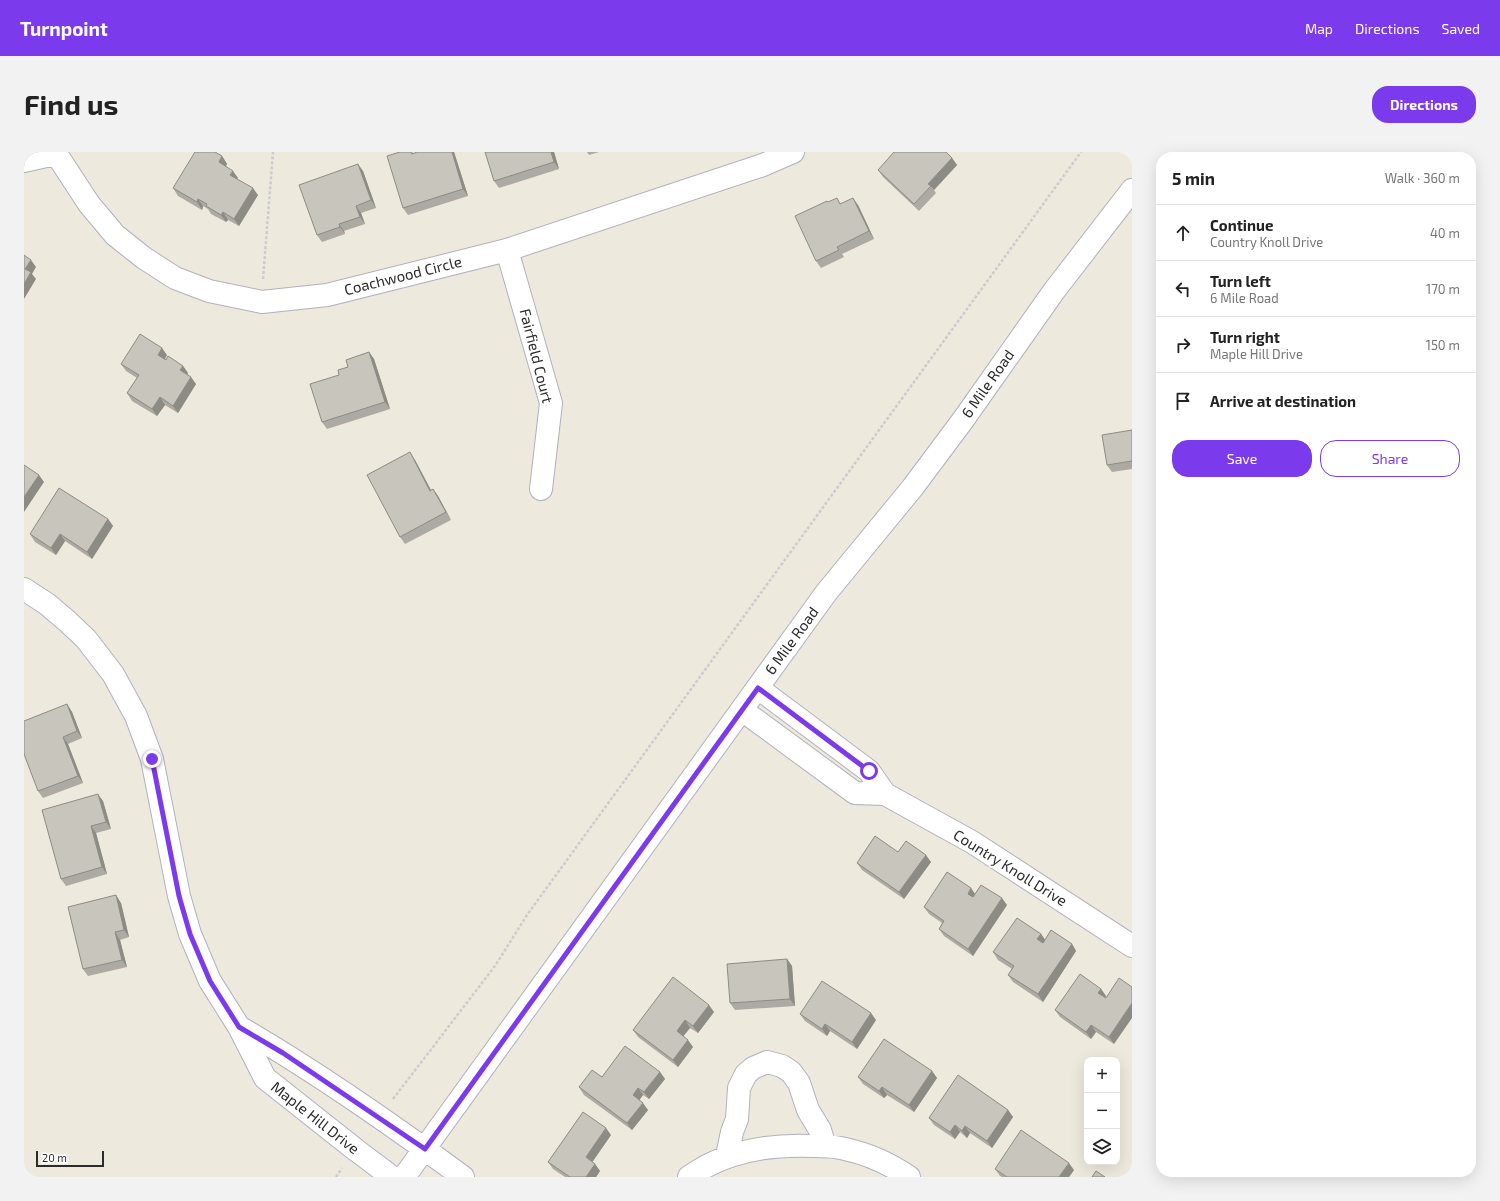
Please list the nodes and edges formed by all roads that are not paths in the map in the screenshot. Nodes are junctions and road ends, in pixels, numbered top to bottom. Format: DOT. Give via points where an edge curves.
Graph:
graph roads {
  1 [pos="793,152"];
  2 [pos="55,153"];
  3 [pos="24,161"];
  4 [pos="1132,190"];
  5 [pos="507,250"];
  6 [pos="541,489"];
  7 [pos="24,589"];
  8 [pos="758,688"];
  9 [pos="742,710"];
  10 [pos="885,794"];
  11 [pos="1132,946"];
  12 [pos="239,1027"];
  13 [pos="825,1146"];
  14 [pos="425,1149"];
  15 [pos="727,1156"];
  16 [pos="392,1177"];
  17 [pos="404,1177"];
  18 [pos="463,1177"];
  19 [pos="689,1177"];
  20 [pos="909,1177"];
  1 -- 5 [label="street, Coachwood Circle" via="763,166"];
  2 -- 3 [label="street, Coachwood Circle"];
  2 -- 5 [label="street, Coachwood Circle" via="89,204 114,235 175,278 209,291 262,302 327,295"];
  4 -- 8 [label="street, 6 Mile Road" via="1054,291 913,487 826,593"];
  5 -- 6 [label="street, Fairfield Court" via="551,403"];
  7 -- 12 [label="street, Maple Hill Drive" via="47,604 86,639 113,674 136,716 152,759 179,896 190,934 210,981"];
  8 -- 9 [label="street, 6 Mile Road"];
  8 -- 10 [label="street, Country Knoll Drive" via="869,771"];
  9 -- 10 [label="street, Country Knoll Drive" via="855,793"];
  9 -- 14 [label="street, 6 Mile Road"];
  10 -- 11 [label="street, Country Knoll Drive" via="972,842"];
  12 -- 14 [label="street, Maple Hill Drive" via="283,1053"];
  12 -- 16 [label="street, Maple Hill Drive" via="265,1078"];
  13 -- 15 [label="street" via="790,1145"];
  13 -- 15 [label="street" via="799,1083 791,1072 782,1066 767,1062 746,1074 738,1088 737,1119"];
  13 -- 20 [label="street" via="844,1148 875,1158"];
  14 -- 17 [label="street, 6 Mile Road"];
  14 -- 18 [label="street, Maple Hill Drive"];
  15 -- 19 [label="street"];
}
